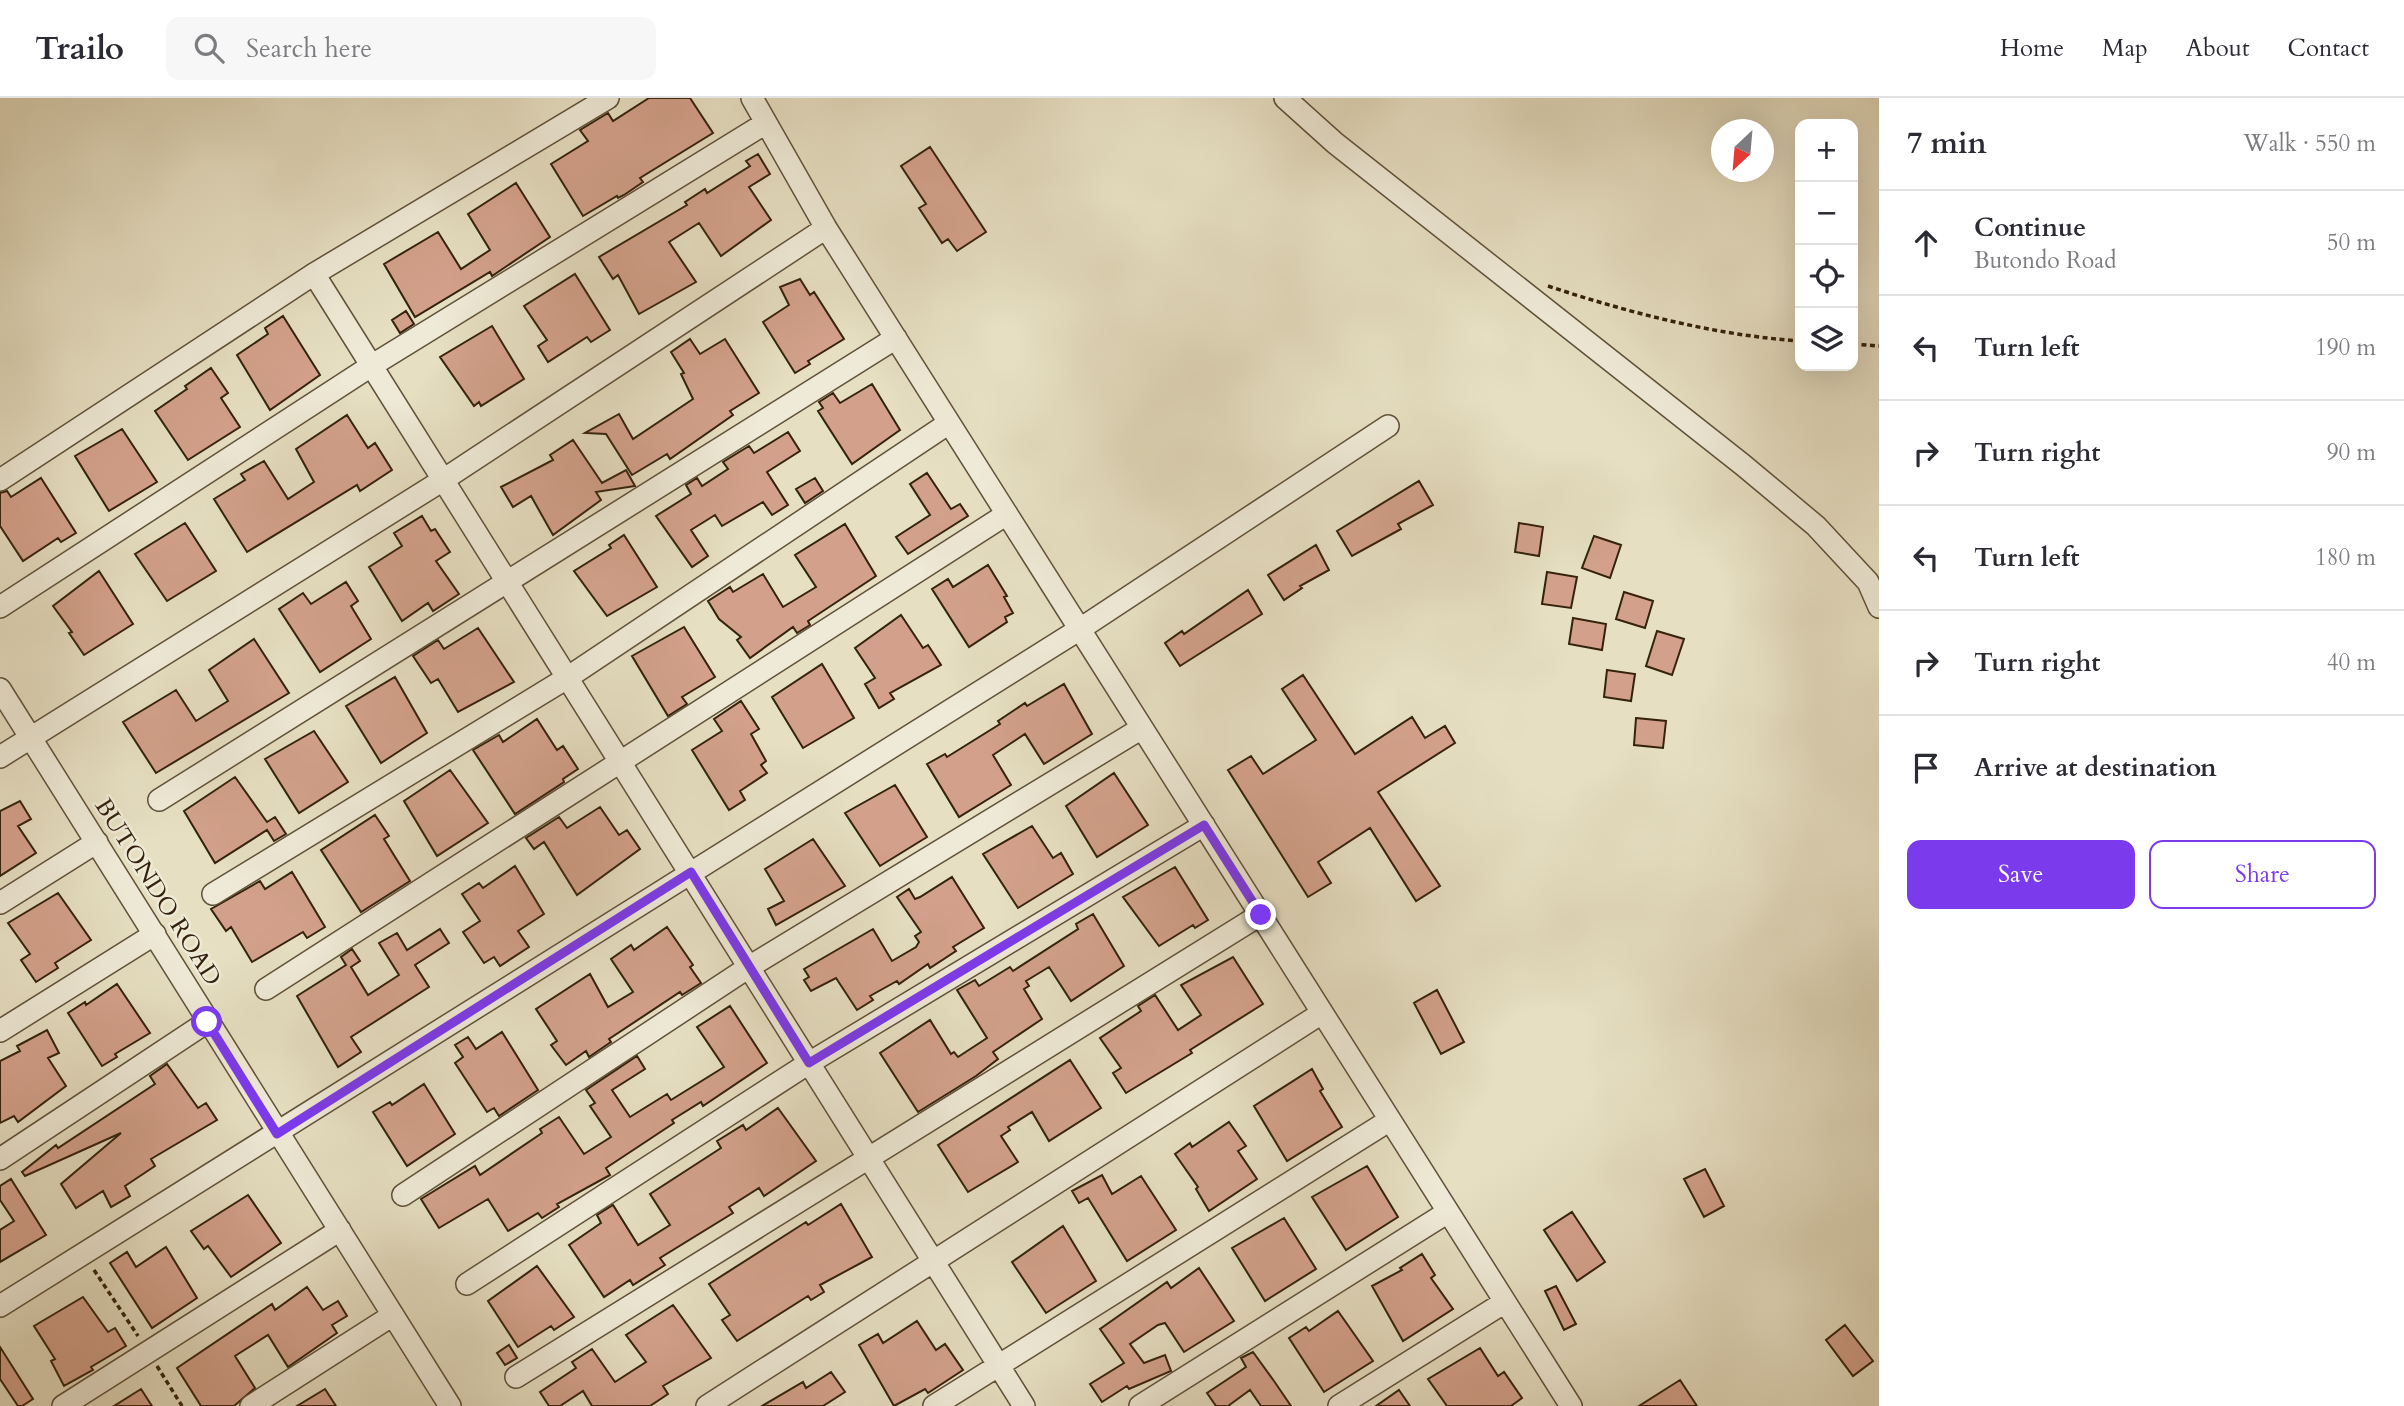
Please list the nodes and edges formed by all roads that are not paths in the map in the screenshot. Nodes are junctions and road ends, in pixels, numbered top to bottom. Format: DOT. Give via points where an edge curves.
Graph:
graph roads {
  1 [pos="607,98"];
  2 [pos="752,98"];
  3 [pos="1285,98"];
  4 [pos="766,123"];
  5 [pos="826,228"];
  6 [pos="314,274"];
  7 [pos="896,338"];
  8 [pos="371,366"];
  9 [pos="949,423"];
  10 [pos="1388,426"];
  11 [pos="0,480"];
  12 [pos="443,480"];
  13 [pos="1007,514"];
  14 [pos="507,582"];
  15 [pos="0,607"];
  16 [pos="1879,607"];
  17 [pos="1080,629"];
  18 [pos="567,678"];
  19 [pos="0,689"];
  20 [pos="1142,728"];
  21 [pos="30,738"];
  22 [pos="0,757"];
  23 [pos="618,764"];
  24 [pos="159,800"];
  25 [pos="1204,825"];
  26 [pos="97,842"];
  27 [pos="691,872"];
  28 [pos="213,894"];
  29 [pos="0,903"];
  30 [pos="1261,915"];
  31 [pos="155,934"];
  32 [pos="749,967"];
  33 [pos="266,989"];
  34 [pos="1322,1013"];
  35 [pos="207,1022"];
  36 [pos="0,1031"];
  37 [pos="809,1063"];
  38 [pos="1390,1120"];
  39 [pos="277,1134"];
  40 [pos="868,1157"];
  41 [pos="0,1159"];
  42 [pos="403,1195"];
  43 [pos="1448,1212"];
  44 [pos="340,1230"];
  45 [pos="935,1260"];
  46 [pos="467,1284"];
  47 [pos="1505,1302"];
  48 [pos="0,1306"];
  49 [pos="393,1315"];
  50 [pos="998,1364"];
  51 [pos="516,1377"];
  52 [pos="1566,1404"];
  53 [pos="63,1406"];
  54 [pos="251,1406"];
  55 [pos="450,1406"];
  56 [pos="706,1406"];
  57 [pos="934,1406"];
  58 [pos="1024,1406"];
  59 [pos="1140,1406"];
  60 [pos="1339,1406"];
  1 -- 6 [label="street"];
  2 -- 4 [label="street"];
  3 -- 16 [label="street" via="1335,143 1816,526 1868,582"];
  4 -- 5 [label="street"];
  4 -- 8 [label="street"];
  5 -- 7 [label="street"];
  5 -- 12 [label="street"];
  6 -- 8 [label="street"];
  6 -- 11 [label="street"];
  7 -- 9 [label="street"];
  7 -- 14 [label="street"];
  8 -- 12 [label="street"];
  8 -- 15 [label="street"];
  9 -- 13 [label="street"];
  9 -- 18 [label="street"];
  10 -- 17 [label="street"];
  12 -- 14 [label="street"];
  12 -- 21 [label="street"];
  13 -- 17 [label="street"];
  13 -- 23 [label="street"];
  14 -- 18 [label="street"];
  14 -- 24 [label="street"];
  17 -- 20 [label="street"];
  17 -- 27 [label="street"];
  18 -- 23 [label="street"];
  18 -- 28 [label="street"];
  19 -- 21 [label="street, BUTONDO ROAD"];
  20 -- 25 [label="street"];
  20 -- 32 [label="street"];
  21 -- 22 [label="street"];
  21 -- 26 [label="street, BUTONDO ROAD"];
  23 -- 27 [label="street"];
  23 -- 33 [label="street"];
  25 -- 30 [label="street"];
  25 -- 37 [label="street"];
  26 -- 29 [label="street"];
  26 -- 31 [label="street, BUTONDO ROAD"];
  27 -- 32 [label="street"];
  27 -- 39 [label="street"];
  30 -- 34 [label="street"];
  30 -- 40 [label="street"];
  31 -- 35 [label="street, BUTONDO ROAD"];
  31 -- 36 [label="street"];
  32 -- 37 [label="street"];
  32 -- 42 [label="street"];
  34 -- 38 [label="street"];
  34 -- 45 [label="street"];
  35 -- 39 [label="street, BUTONDO ROAD"];
  35 -- 41 [label="street"];
  37 -- 40 [label="street"];
  37 -- 46 [label="street"];
  38 -- 43 [label="street"];
  38 -- 50 [label="street"];
  39 -- 44 [label="street, BUTONDO ROAD"];
  39 -- 48 [label="street"];
  40 -- 45 [label="street"];
  40 -- 51 [label="street"];
  43 -- 47 [label="street"];
  43 -- 59 [label="street"];
  44 -- 49 [label="street, BUTONDO ROAD"];
  44 -- 53 [label="street"];
  45 -- 50 [label="street"];
  45 -- 56 [label="street"];
  47 -- 52 [label="street"];
  47 -- 60 [label="street"];
  49 -- 54 [label="street"];
  49 -- 55 [label="street, BUTONDO ROAD"];
  50 -- 57 [label="street"];
  50 -- 58 [label="street"];
}
